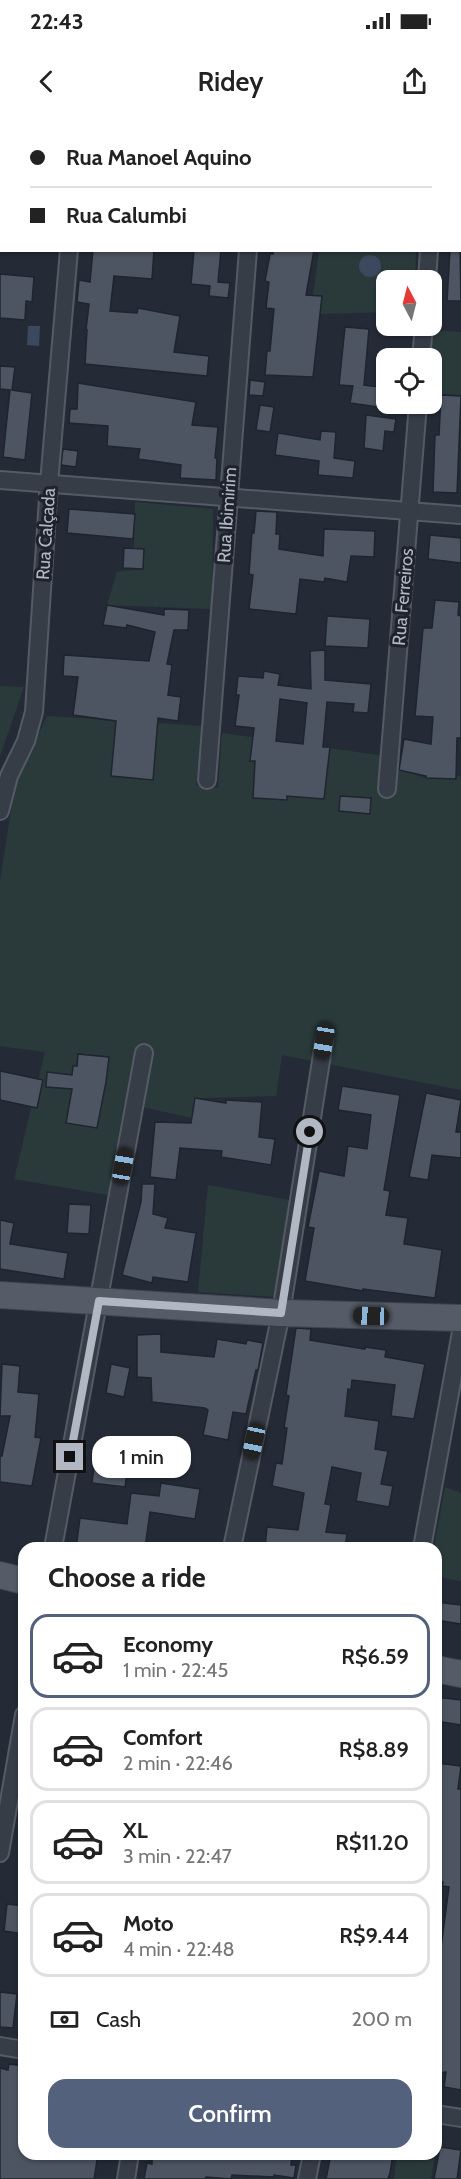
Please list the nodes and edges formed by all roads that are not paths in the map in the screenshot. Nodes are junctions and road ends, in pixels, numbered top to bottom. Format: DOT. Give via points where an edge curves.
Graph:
graph roads {
  1 [pos="69,252"];
  2 [pos="248,252"];
  3 [pos="429,252"];
  4 [pos="428,270"];
  5 [pos="417,414"];
  6 [pos="0,480"];
  7 [pos="49,483"];
  8 [pos="228,498"];
  9 [pos="410,512"];
  10 [pos="461,515"];
  11 [pos="207,780"];
  12 [pos="387,789"];
  13 [pos="0,811"];
  14 [pos="324,1041"];
  15 [pos="144,1053"];
  16 [pos="0,1295"];
  17 [pos="99,1301"];
  18 [pos="281,1313"];
  19 [pos="461,1318"];
  20 [pos="461,1332"];
  21 [pos="54,1542"];
  22 [pos="233,1542"];
  23 [pos="423,1542"];
  24 [pos="0,1575"];
  25 [pos="18,1580"];
  26 [pos="442,1670"];
  27 [pos="461,1674"];
  28 [pos="18,1750"];
  29 [pos="0,1853"];
  30 [pos="0,2046"];
  31 [pos="18,2049"];
  32 [pos="442,2115"];
  33 [pos="461,2118"];
  34 [pos="129,2160"];
  35 [pos="311,2160"];
  36 [pos="126,2179"];
  37 [pos="308,2179"];
  1 -- 7 [label="street, Rua Calçada"];
  2 -- 8 [label="street, Rua Ibimirim"];
  3 -- 4 [label="street"];
  5 -- 9 [label="street, Rua Ferreiros"];
  6 -- 7 [label="street"];
  7 -- 8 [label="street"];
  7 -- 13 [label="street, Rua Calçada" via="34,712"];
  8 -- 9 [label="street"];
  8 -- 11 [label="street, Rua Ibimirim"];
  9 -- 10 [label="street"];
  9 -- 12 [label="street, Rua Ferreiros"];
  14 -- 18 [label="street"];
  15 -- 17 [label="street"];
  16 -- 17 [label="main road"];
  17 -- 18 [label="main road"];
  17 -- 21 [label="street"];
  18 -- 19 [label="main road"];
  18 -- 22 [label="street"];
  20 -- 23 [label="street"];
  24 -- 25 [label="main road"];
  26 -- 27 [label="main road"];
  28 -- 29 [label="street"];
  30 -- 31 [label="street"];
  32 -- 33 [label="street"];
  34 -- 36 [label="street"];
  35 -- 37 [label="street"];
}
